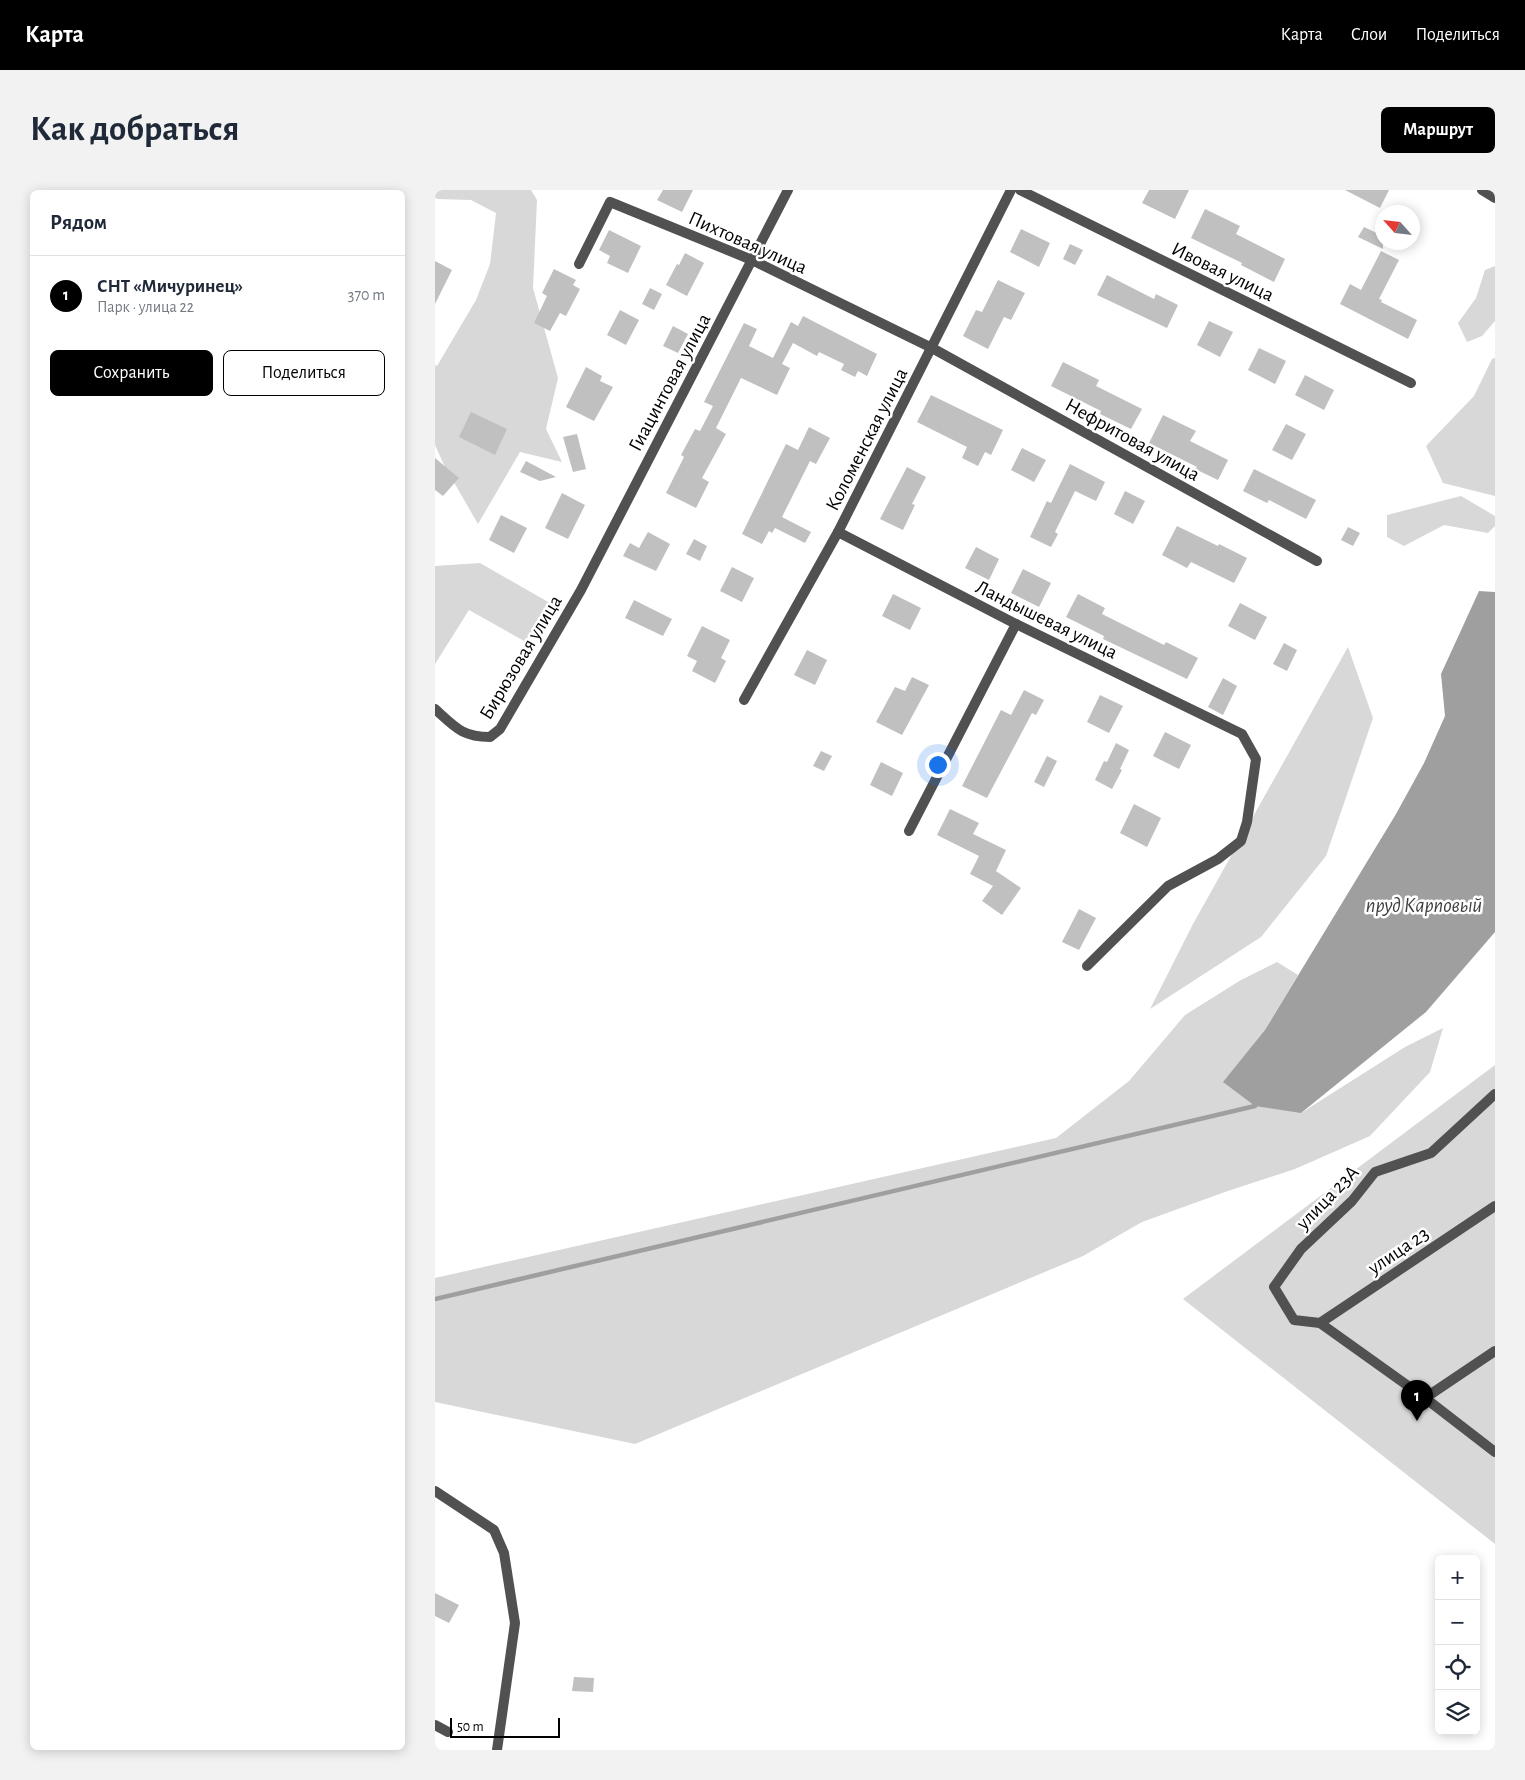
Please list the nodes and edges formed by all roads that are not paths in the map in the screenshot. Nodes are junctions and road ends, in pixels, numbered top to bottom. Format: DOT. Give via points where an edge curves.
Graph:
graph roads {
  1 [pos="788,190"];
  2 [pos="1011,190"];
  3 [pos="1020,190"];
  4 [pos="1482,190"];
  5 [pos="1495,198"];
  6 [pos="752,260"];
  7 [pos="579,264"];
  8 [pos="932,348"];
  9 [pos="1411,384"];
  10 [pos="838,532"];
  11 [pos="1317,561"];
  12 [pos="581,590"];
  13 [pos="1016,624"];
  14 [pos="744,700"];
  15 [pos="435,709"];
  16 [pos="909,831"];
  17 [pos="1087,966"];
  18 [pos="1495,1094"];
  19 [pos="1495,1206"];
  20 [pos="1320,1323"];
  21 [pos="1495,1351"];
  22 [pos="1425,1398"];
  23 [pos="1495,1452"];
  24 [pos="435,1491"];
  25 [pos="435,1725"];
  26 [pos="448,1732"];
  27 [pos="497,1750"];
  1 -- 6 [label="street, Гиацинтовая улица"];
  2 -- 8 [label="street, Коломенская улица"];
  3 -- 9 [label="street, Ивовая улица"];
  4 -- 5 [label="street"];
  6 -- 7 [label="street, Пихтовая улица" via="610,202"];
  6 -- 8 [label="street, Пихтовая улица"];
  6 -- 12 [label="street, Гиацинтовая улица"];
  8 -- 10 [label="street, Коломенская улица"];
  8 -- 11 [label="street, Нефритовая улица"];
  10 -- 13 [label="street, Ландышевая улица"];
  10 -- 14 [label="street, Коломенская улица"];
  12 -- 15 [label="street, Бирюзовая улица" via="500,729 490,737 475,737 459,730"];
  13 -- 16 [label="street"];
  13 -- 17 [label="street, Ландышевая улица" via="1242,734 1256,759 1241,841 1218,859 1168,886"];
  18 -- 20 [label="street, улица 23А" via="1431,1152 1375,1172 1352,1201 1301,1248 1274,1287 1294,1320"];
  19 -- 20 [label="street, улица 23"];
  20 -- 22 [label="street"];
  21 -- 22 [label="street"];
  22 -- 23 [label="street"];
  24 -- 27 [label="street" via="494,1530 504,1553 515,1623"];
  25 -- 26 [label="street"];
}
